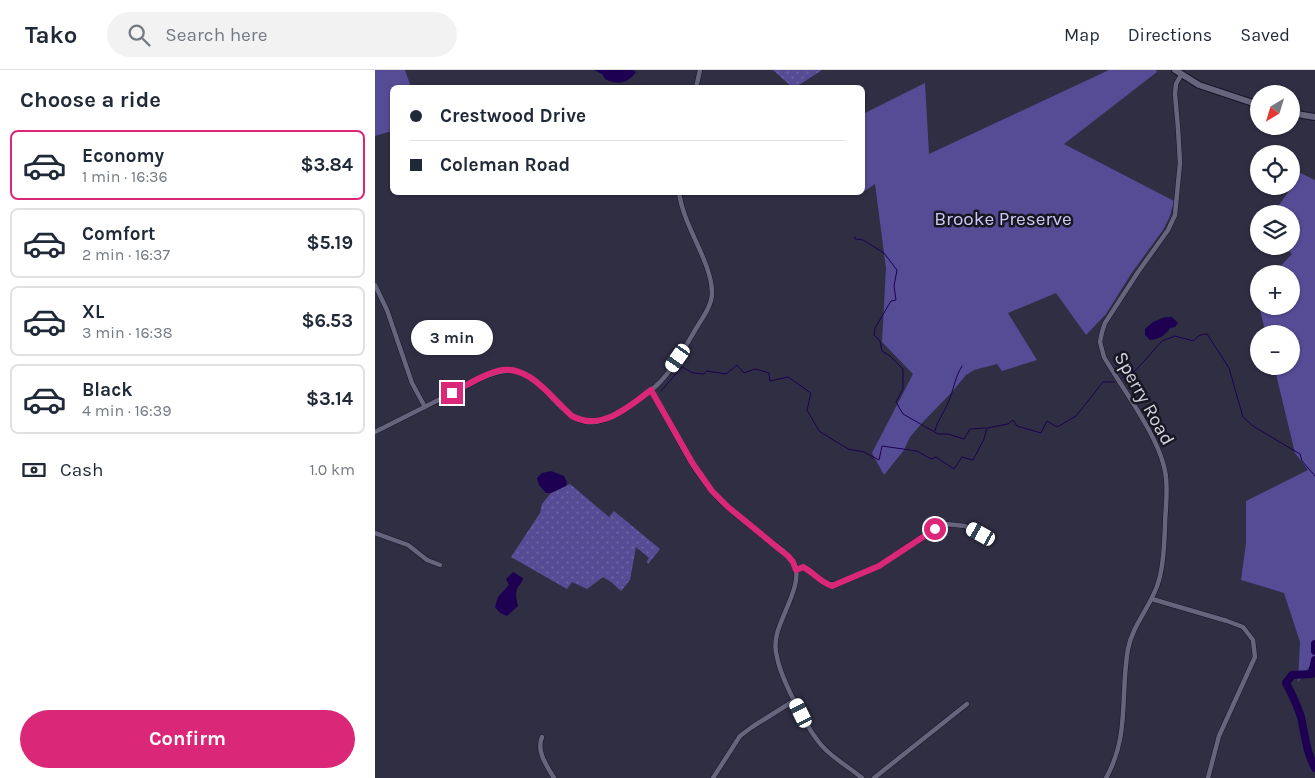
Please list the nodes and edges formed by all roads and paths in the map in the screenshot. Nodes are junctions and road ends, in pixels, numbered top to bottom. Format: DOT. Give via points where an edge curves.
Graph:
graph roads {
  1 [pos="700,70"];
  2 [pos="1175,70"];
  3 [pos="1181,75"];
  4 [pos="697,85"];
  5 [pos="1250,102"];
  6 [pos="1300,114"];
  7 [pos="1315,116"];
  8 [pos="680,195"];
  9 [pos="375,285"];
  10 [pos="651,390"];
  11 [pos="425,407"];
  12 [pos="375,432"];
  13 [pos="375,533"];
  14 [pos="992,541"];
  15 [pos="440,565"];
  16 [pos="796,570"];
  17 [pos="1152,599"];
  18 [pos="795,700"];
  19 [pos="967,704"];
  20 [pos="542,737"];
  21 [pos="554,778"];
  22 [pos="713,778"];
  23 [pos="861,778"];
  24 [pos="874,778"];
  25 [pos="1107,778"];
  26 [pos="1208,778"];
  1 -- 4 [label="street"];
  2 -- 3 [label="street"];
  3 -- 5 [label="street" via="1199,86"];
  3 -- 17 [label="street, Sperry Road" via="1175,94 1180,163 1175,215 1105,323 1100,342 1104,357 1153,440 1165,471 1163,561"];
  6 -- 7 [label="street"];
  8 -- 10 [label="street" via="710,279 712,296 705,314 678,358"];
  9 -- 11 [label="street" via="412,383"];
  10 -- 11 [label="street" via="612,416 586,422 572,416 529,377 508,369 494,372"];
  10 -- 16 [label="street" via="712,491 788,556"];
  11 -- 12 [label="street"];
  13 -- 15 [label="street" via="408,545 427,560"];
  14 -- 16 [label="street" via="965,526 946,524 879,566 832,586 803,567"];
  16 -- 18 [label="street" via="795,585 776,645 778,663"];
  17 -- 25 [label="street, Sperry Road" via="1131,639 1122,738"];
  17 -- 26 [label="street" via="1243,627 1253,640 1255,657 1219,736"];
  18 -- 22 [label="street" via="740,736"];
  18 -- 23 [label="street" via="821,745"];
  19 -- 24 [label="street"];
  20 -- 21 [label="street" via="542,757"];
}
